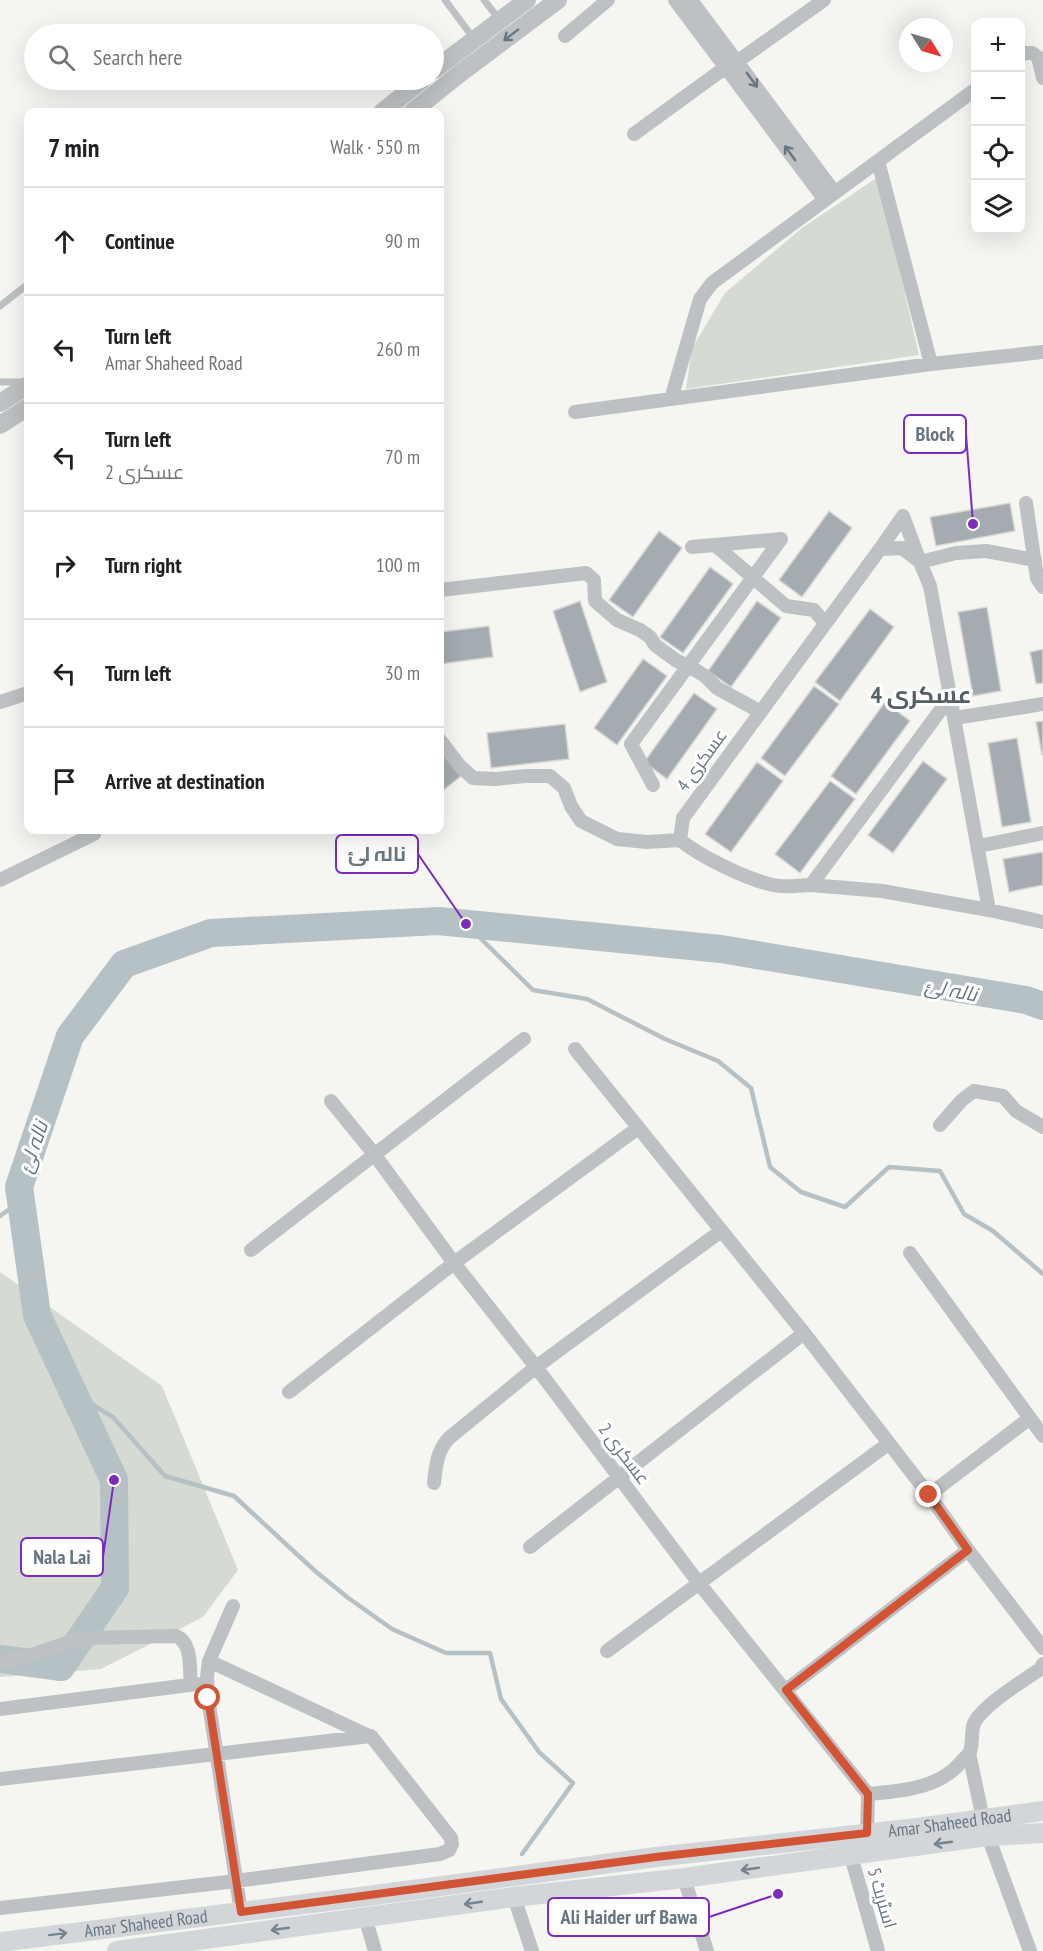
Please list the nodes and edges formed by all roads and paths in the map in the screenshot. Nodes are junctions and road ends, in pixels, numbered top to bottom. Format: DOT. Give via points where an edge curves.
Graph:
graph roads {
  1 [pos="445,0"];
  2 [pos="484,0"];
  3 [pos="527,0"];
  4 [pos="558,0"];
  5 [pos="608,0"];
  6 [pos="675,0"];
  7 [pos="691,0"];
  8 [pos="824,0"];
  9 [pos="500,20"];
  10 [pos="564,36"];
  11 [pos="474,39"];
  12 [pos="1025,53"];
  13 [pos="444,62"];
  14 [pos="732,64"];
  15 [pos="1043,78"];
  16 [pos="444,86"];
  17 [pos="410,90"];
  18 [pos="439,90"];
  19 [pos="971,92"];
  20 [pos="387,108"];
  21 [pos="417,108"];
  22 [pos="634,134"];
  23 [pos="878,160"];
  24 [pos="830,196"];
  25 [pos="24,287"];
  26 [pos="0,306"];
  27 [pos="1043,352"];
  28 [pos="931,364"];
  29 [pos="0,382"];
  30 [pos="24,384"];
  31 [pos="24,387"];
  32 [pos="671,399"];
  33 [pos="0,403"];
  34 [pos="24,410"];
  35 [pos="575,412"];
  36 [pos="0,425"];
  37 [pos="1026,503"];
  38 [pos="715,545"];
  39 [pos="692,547"];
  40 [pos="880,549"];
  41 [pos="1035,560"];
  42 [pos="920,562"];
  43 [pos="753,578"];
  44 [pos="1043,587"];
  45 [pos="444,590"];
  46 [pos="825,623"];
  47 [pos="689,666"];
  48 [pos="24,694"];
  49 [pos="951,696"];
  50 [pos="0,702"];
  51 [pos="1043,704"];
  52 [pos="759,711"];
  53 [pos="955,718"];
  54 [pos="444,745"];
  55 [pos="653,785"];
  56 [pos="1043,833"];
  57 [pos="94,834"];
  58 [pos="680,840"];
  59 [pos="979,846"];
  60 [pos="0,880"];
  61 [pos="811,885"];
  62 [pos="989,910"];
  63 [pos="1043,922"];
  64 [pos="524,1040"];
  65 [pos="575,1049"];
  66 [pos="331,1101"];
  67 [pos="940,1125"];
  68 [pos="1043,1127"];
  69 [pos="638,1128"];
  70 [pos="374,1154"];
  71 [pos="722,1231"];
  72 [pos="251,1250"];
  73 [pos="910,1253"];
  74 [pos="454,1263"];
  75 [pos="804,1333"];
  76 [pos="536,1366"];
  77 [pos="289,1392"];
  78 [pos="1030,1418"];
  79 [pos="1043,1436"];
  80 [pos="888,1444"];
  81 [pos="620,1477"];
  82 [pos="434,1483"];
  83 [pos="929,1495"];
  84 [pos="530,1547"];
  85 [pos="968,1550"];
  86 [pos="698,1582"];
  87 [pos="233,1606"];
  88 [pos="1043,1648"];
  89 [pos="607,1651"];
  90 [pos="0,1661"];
  91 [pos="209,1661"];
  92 [pos="1043,1664"];
  93 [pos="208,1683"];
  94 [pos="191,1684"];
  95 [pos="786,1690"];
  96 [pos="0,1709"];
  97 [pos="371,1736"];
  98 [pos="969,1753"];
  99 [pos="217,1754"];
  100 [pos="0,1779"];
  101 [pos="868,1794"];
  102 [pos="1043,1811"];
  103 [pos="985,1828"];
  104 [pos="867,1833"];
  105 [pos="1043,1833"];
  106 [pos="851,1856"];
  107 [pos="684,1878"];
  108 [pos="236,1881"];
  109 [pos="360,1897"];
  110 [pos="514,1897"];
  111 [pos="0,1908"];
  112 [pos="241,1912"];
  113 [pos="365,1917"];
  114 [pos="0,1942"];
  115 [pos="189,1946"];
  116 [pos="117,1951"];
  117 [pos="375,1951"];
  118 [pos="532,1951"];
  119 [pos="707,1951"];
  120 [pos="878,1951"];
  121 [pos="1030,1951"];
  1 -- 11 [label="lane"];
  2 -- 9 [label="lane"];
  3 -- 9 [label="street"];
  4 -- 16 [label="street, one-way"];
  5 -- 10 [label="street"];
  6 -- 14 [label="street"];
  7 -- 14 [label="street"];
  8 -- 14 [label="street"];
  9 -- 11 [label="street"];
  11 -- 13 [label="street"];
  12 -- 15 [label="street" via="1038,57"];
  14 -- 22 [label="street"];
  14 -- 24 [label="street"];
  17 -- 20 [label="street"];
  18 -- 21 [label="street, one-way"];
  19 -- 23 [label="street"];
  23 -- 24 [label="street"];
  23 -- 28 [label="street"];
  24 -- 32 [label="street" via="712,283 700,299"];
  25 -- 26 [label="lane"];
  27 -- 28 [label="street"];
  28 -- 32 [label="street"];
  29 -- 30 [label="lane"];
  31 -- 33 [label="street"];
  32 -- 35 [label="street"];
  34 -- 36 [label="street"];
  37 -- 41 [label="street"];
  38 -- 39 [label="street"];
  38 -- 43 [label="street"];
  38 -- 43 [label="street" via="781,539"];
  40 -- 42 [label="street" via="903,548"];
  40 -- 42 [label="street, عسکری 4" via="903,516"];
  40 -- 46 [label="street, عسکری 4"];
  41 -- 42 [label="street" via="986,551"];
  41 -- 44 [label="street" via="1037,578"];
  42 -- 49 [label="street" via="930,586"];
  43 -- 46 [label="street" via="786,606 814,610"];
  43 -- 47 [label="street"];
  45 -- 47 [label="street" via="586,573 594,580 595,601 611,616 640,630 676,661"];
  46 -- 52 [label="street, عسکری 4"];
  47 -- 52 [label="street" via="717,688"];
  47 -- 55 [label="street" via="631,744"];
  48 -- 50 [label="street"];
  49 -- 53 [label="street"];
  49 -- 61 [label="street"];
  51 -- 53 [label="street"];
  52 -- 58 [label="street, عسکری 4" via="683,818"];
  53 -- 59 [label="street"];
  54 -- 58 [label="street" via="473,778 550,776 564,788 581,821 617,839"];
  56 -- 59 [label="street"];
  57 -- 60 [label="street"];
  58 -- 61 [label="street" via="703,855 774,886"];
  59 -- 62 [label="street"];
  61 -- 62 [label="street" via="882,891"];
  62 -- 63 [label="street"];
  64 -- 70 [label="street"];
  65 -- 69 [label="street"];
  66 -- 70 [label="street, عسکری 2"];
  67 -- 68 [label="street" via="974,1091 1003,1096 1016,1111"];
  69 -- 71 [label="street"];
  69 -- 74 [label="street"];
  70 -- 72 [label="street"];
  70 -- 74 [label="street, عسکری 2"];
  71 -- 75 [label="street"];
  71 -- 76 [label="street"];
  73 -- 78 [label="street"];
  74 -- 76 [label="street, عسکری 2"];
  74 -- 77 [label="street"];
  75 -- 80 [label="street"];
  75 -- 81 [label="street"];
  76 -- 81 [label="street, عسکری 2"];
  76 -- 82 [label="street" via="441,1447"];
  78 -- 79 [label="street"];
  78 -- 83 [label="street"];
  80 -- 83 [label="street"];
  80 -- 86 [label="street"];
  81 -- 84 [label="street"];
  81 -- 86 [label="street, عسکری 2"];
  83 -- 85 [label="street"];
  85 -- 88 [label="street"];
  85 -- 95 [label="street"];
  86 -- 89 [label="street"];
  86 -- 95 [label="street, عسکری 2"];
  87 -- 91 [label="street"];
  90 -- 94 [label="street" via="20,1659 86,1638 176,1636 188,1648"];
  91 -- 93 [label="street"];
  91 -- 97 [label="street"];
  92 -- 98 [label="street" via="976,1718"];
  93 -- 94 [label="street"];
  93 -- 99 [label="street"];
  94 -- 96 [label="street"];
  95 -- 101 [label="street, عسکری 2"];
  97 -- 99 [label="street"];
  97 -- 108 [label="street" via="450,1838 449,1850"];
  98 -- 101 [label="street" via="957,1768 936,1782"];
  98 -- 103 [label="street"];
  99 -- 100 [label="street"];
  99 -- 108 [label="street"];
  101 -- 104 [label="street"];
  102 -- 103 [label="main road, Amar Shaheed Road"];
  103 -- 104 [label="main road, Amar Shaheed Road"];
  103 -- 105 [label="main road, Amar Shaheed Road"];
  103 -- 106 [label="main road, Amar Shaheed Road, one-way"];
  103 -- 121 [label="street"];
  104 -- 109 [label="main road, Amar Shaheed Road"];
  106 -- 107 [label="main road, Amar Shaheed Road, one-way"];
  106 -- 120 [label="street, اسٹریٹ 5"];
  107 -- 110 [label="main road, Amar Shaheed Road"];
  107 -- 119 [label="street"];
  108 -- 111 [label="street"];
  108 -- 112 [label="street"];
  109 -- 112 [label="main road, Amar Shaheed Road"];
  109 -- 113 [label="main road"];
  110 -- 113 [label="main road, Amar Shaheed Road, one-way"];
  110 -- 118 [label="street"];
  114 -- 112 [label="main road, Amar Shaheed Road, one-way"];
  113 -- 115 [label="main road, Amar Shaheed Road, one-way"];
  113 -- 117 [label="street"];
  115 -- 116 [label="main road, Amar Shaheed Road"];
}
